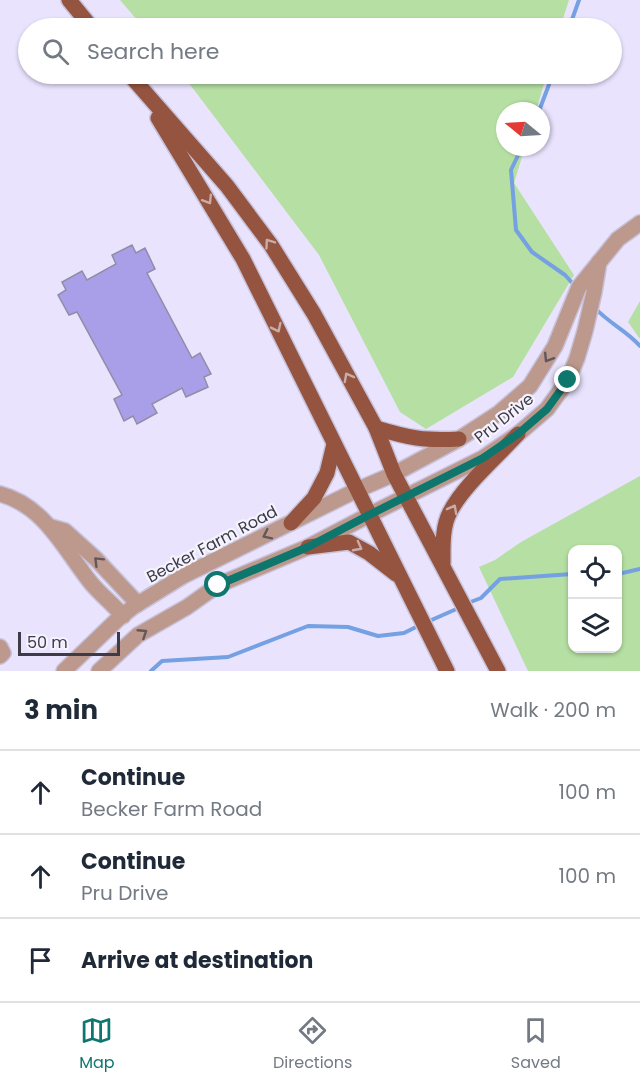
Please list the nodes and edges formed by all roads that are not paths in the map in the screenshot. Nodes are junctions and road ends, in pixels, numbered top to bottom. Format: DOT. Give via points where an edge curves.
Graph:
graph roads {
  1 [pos="69,0"];
  2 [pos="84,18"];
  3 [pos="137,84"];
  4 [pos="139,87"];
  5 [pos="640,223"];
  6 [pos="599,260"];
  7 [pos="376,428"];
  8 [pos="518,434"];
  9 [pos="459,439"];
  10 [pos="334,444"];
  11 [pos="394,474"];
  12 [pos="357,490"];
  13 [pos="0,494"];
  14 [pos="406,497"];
  15 [pos="369,515"];
  16 [pos="291,523"];
  17 [pos="51,527"];
  18 [pos="308,547"];
  19 [pos="443,566"];
  20 [pos="400,577"];
  21 [pos="138,604"];
  22 [pos="123,616"];
  23 [pos="0,647"];
  24 [pos="0,657"];
  25 [pos="64,671"];
  26 [pos="99,671"];
  27 [pos="447,671"];
  28 [pos="498,671"];
  1 -- 2 [label="main road"];
  3 -- 4 [label="main road"];
  7 -- 4 [label="main road, one-way" via="271,245 227,186"];
  4 -- 10 [label="main road, one-way" via="243,259"];
  5 -- 6 [label="street, Pru Drive" via="618,238"];
  6 -- 8 [label="street, Pru Drive" via="590,311 568,380 547,409"];
  6 -- 9 [label="street, Pru Drive, one-way" via="579,287 555,346 530,386 499,413"];
  7 -- 9 [label="main road" via="411,439"];
  7 -- 11 [label="main road"];
  8 -- 14 [label="street, Pru Drive" via="483,458"];
  19 -- 8 [label="main road, one-way" via="449,513 462,493"];
  9 -- 11 [label="street, Pru Drive"];
  10 -- 12 [label="main road"];
  10 -- 16 [label="main road" via="327,473 314,498"];
  11 -- 12 [label="street, Becker Farm Road"];
  11 -- 14 [label="main road"];
  12 -- 15 [label="main road"];
  12 -- 16 [label="street, Becker Farm Road"];
  13 -- 17 [label="street" via="16,498"];
  14 -- 15 [label="street"];
  14 -- 19 [label="main road"];
  15 -- 18 [label="street"];
  15 -- 20 [label="main road"];
  16 -- 21 [label="street, Becker Farm Road, one-way" via="183,576"];
  21 -- 17 [label="street, one-way" via="65,531"];
  17 -- 22 [label="street" via="91,583"];
  18 -- 20 [label="main road, one-way" via="349,542"];
  26 -- 18 [label="street, one-way" via="138,635 218,585"];
  19 -- 28 [label="main road"];
  20 -- 27 [label="main road"];
  21 -- 22 [label="street, Becker Farm Road"];
  22 -- 25 [label="street, Becker Farm Road"];
  23 -- 24 [label="street"];
}
